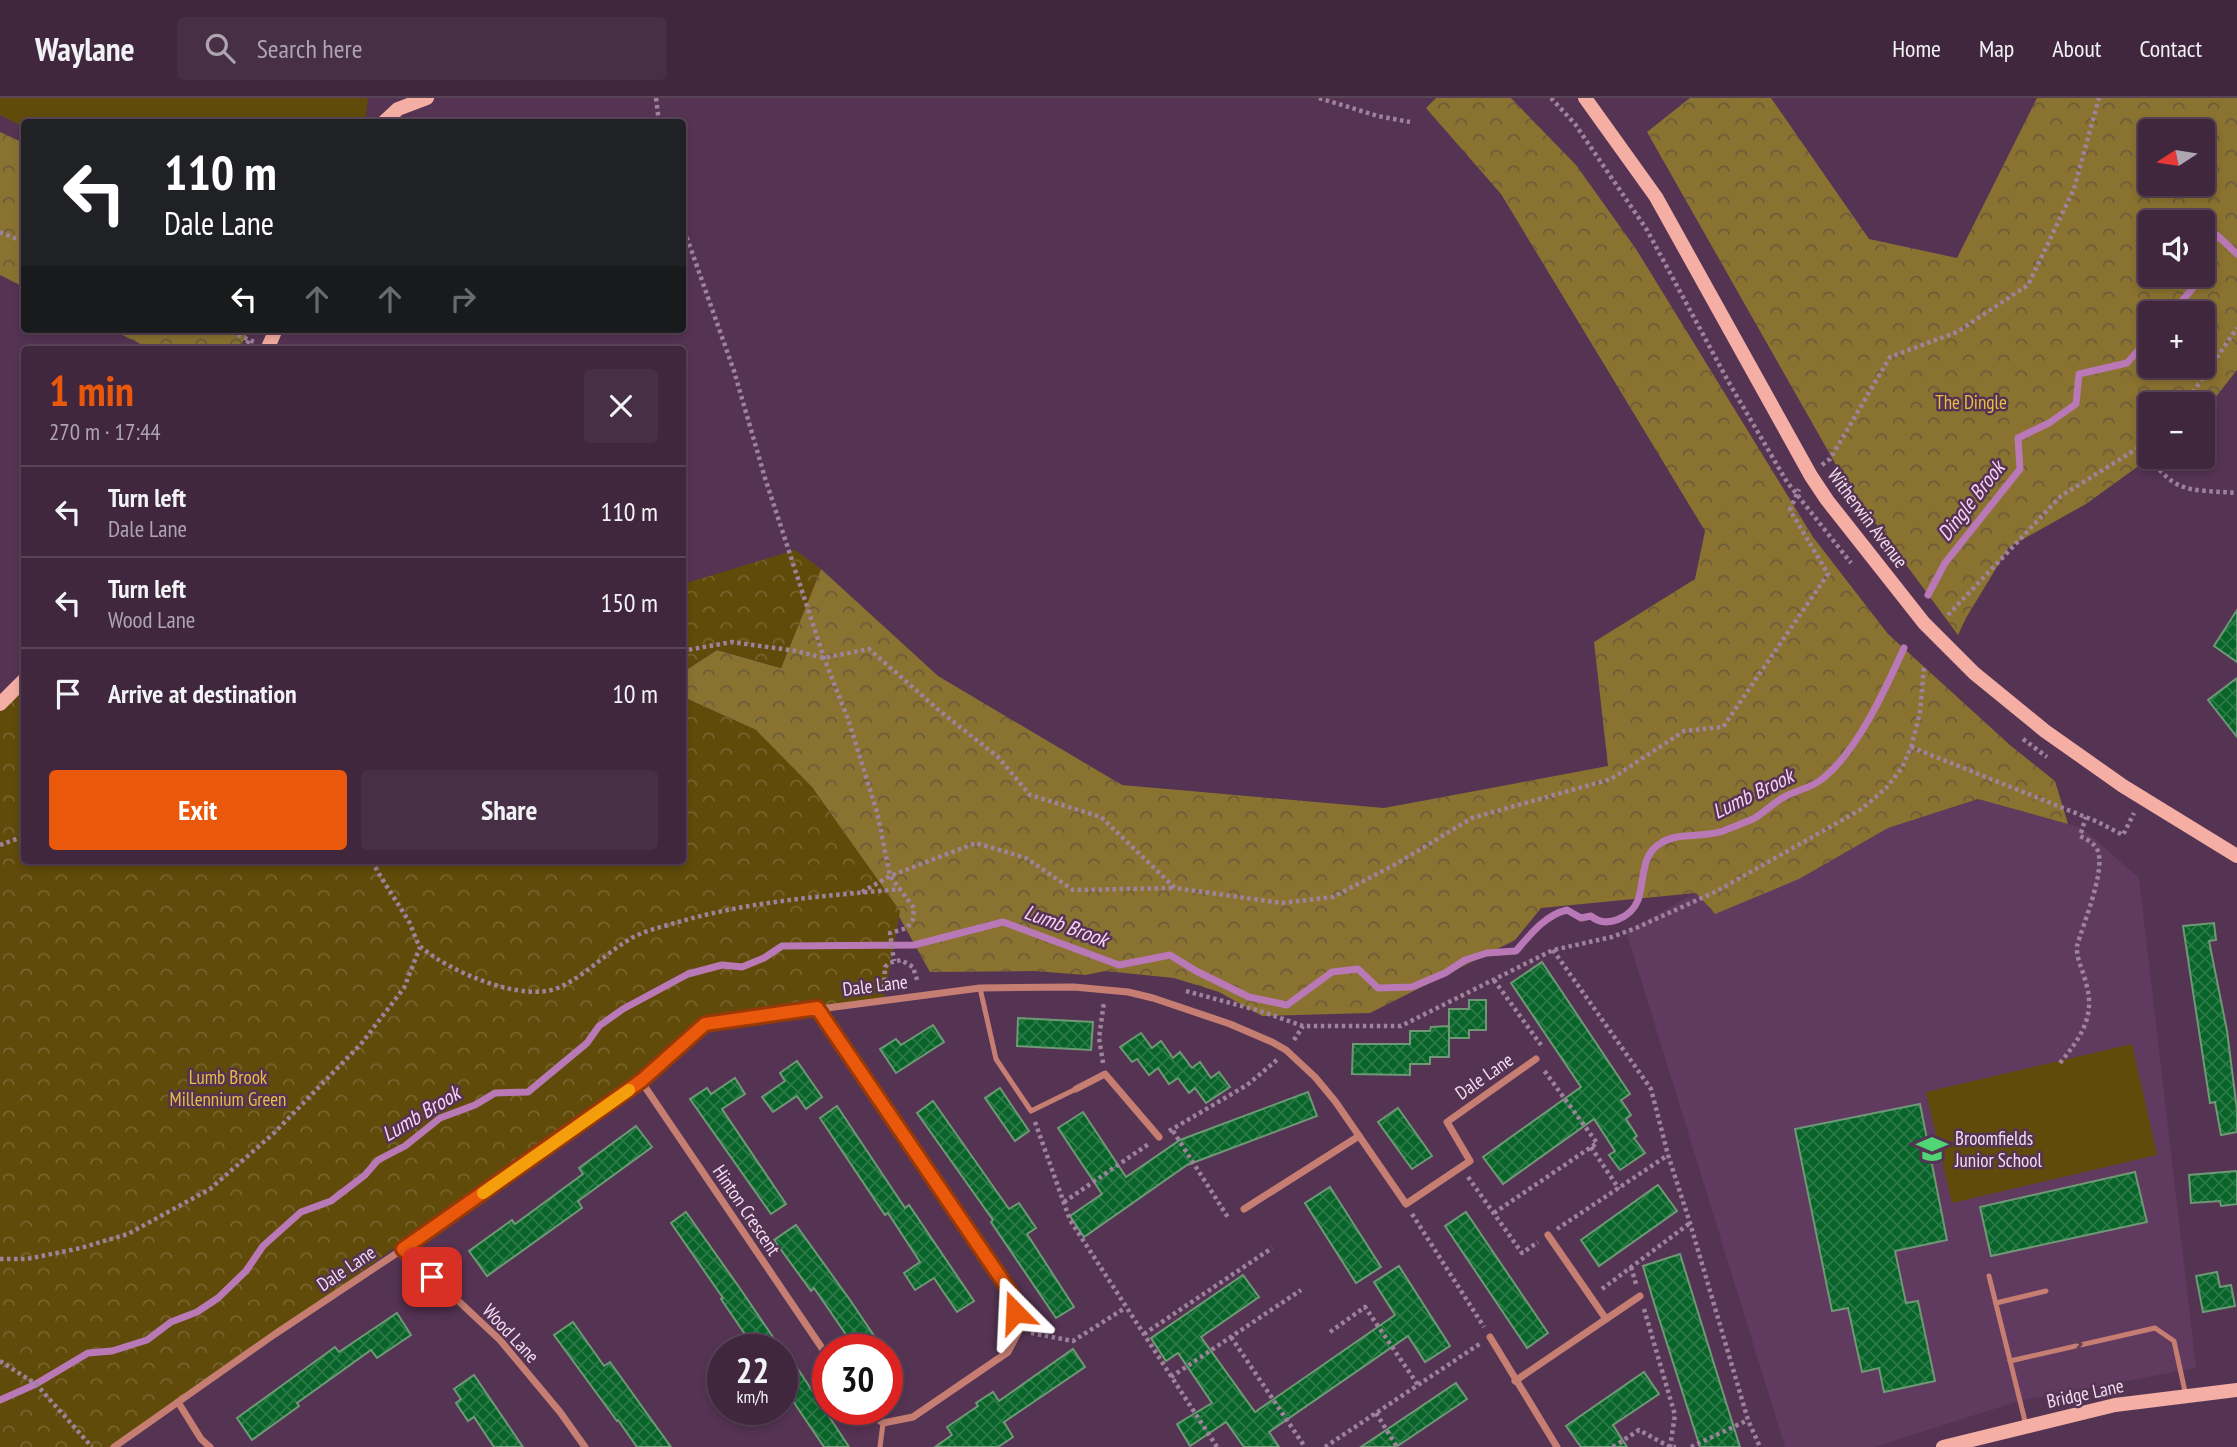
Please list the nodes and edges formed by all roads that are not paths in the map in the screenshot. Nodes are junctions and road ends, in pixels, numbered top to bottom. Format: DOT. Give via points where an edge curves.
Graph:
graph roads {
  1 [pos="427,98"];
  2 [pos="1585,98"];
  3 [pos="387,119"];
  4 [pos="21,683"];
  5 [pos="0,704"];
  6 [pos="2237,856"];
  7 [pos="980,988"];
  8 [pos="817,1008"];
  9 [pos="1536,1059"];
  10 [pos="641,1081"];
  11 [pos="1076,1089"];
  12 [pos="1359,1136"];
  13 [pos="1159,1137"];
  14 [pos="1244,1209"];
  15 [pos="1548,1235"];
  16 [pos="403,1249"];
  17 [pos="1989,1276"];
  18 [pos="2046,1291"];
  19 [pos="1640,1296"];
  20 [pos="1996,1303"];
  21 [pos="1606,1319"];
  22 [pos="812,1334"];
  23 [pos="1490,1337"];
  24 [pos="2010,1361"];
  25 [pos="1515,1381"];
  26 [pos="2237,1390"];
  27 [pos="2186,1396"];
  28 [pos="178,1402"];
  29 [pos="903,1419"];
  30 [pos="883,1425"];
  31 [pos="2026,1425"];
  32 [pos="114,1447"];
  33 [pos="210,1447"];
  34 [pos="585,1447"];
  35 [pos="880,1447"];
  36 [pos="1556,1447"];
  37 [pos="1943,1447"];
  1 -- 3 [label="street" via="398,109"];
  2 -- 6 [label="street, Witherwin Avenue" via="1656,197 1827,500 1924,623 1974,673 2045,731 2123,786"];
  4 -- 5 [label="street"];
  7 -- 8 [label="street, Dale Lane"];
  7 -- 11 [label="lane" via="996,1059 1031,1111"];
  7 -- 12 [label="street, Dale Lane" via="1074,986 1128,992 1230,1024 1286,1051 1315,1077"];
  8 -- 10 [label="street, Dale Lane" via="705,1024"];
  8 -- 29 [label="street" via="1011,1293 1019,1331 1008,1352 913,1417"];
  9 -- 12 [label="street, Dale Lane" via="1447,1122 1470,1161 1406,1204"];
  10 -- 16 [label="street, Dale Lane"];
  10 -- 22 [label="street, Hinton Crescent"];
  11 -- 13 [label="street" via="1105,1074"];
  12 -- 14 [label="street"];
  15 -- 21 [label="street"];
  16 -- 28 [label="street, Dale Lane"];
  16 -- 34 [label="street, Wood Lane" via="500,1340"];
  17 -- 20 [label="lane"];
  18 -- 20 [label="lane"];
  19 -- 21 [label="street"];
  20 -- 24 [label="lane"];
  21 -- 25 [label="street"];
  23 -- 25 [label="street"];
  24 -- 27 [label="lane, one-way" via="2155,1328 2174,1341"];
  24 -- 31 [label="lane"];
  25 -- 36 [label="street"];
  26 -- 27 [label="street, Bridge Lane"];
  27 -- 31 [label="street, Bridge Lane" via="2115,1405"];
  28 -- 32 [label="street, Dale Lane"];
  28 -- 33 [label="street"];
  30 -- 35 [label="lane"];
  31 -- 37 [label="street, Bridge Lane"];
}
